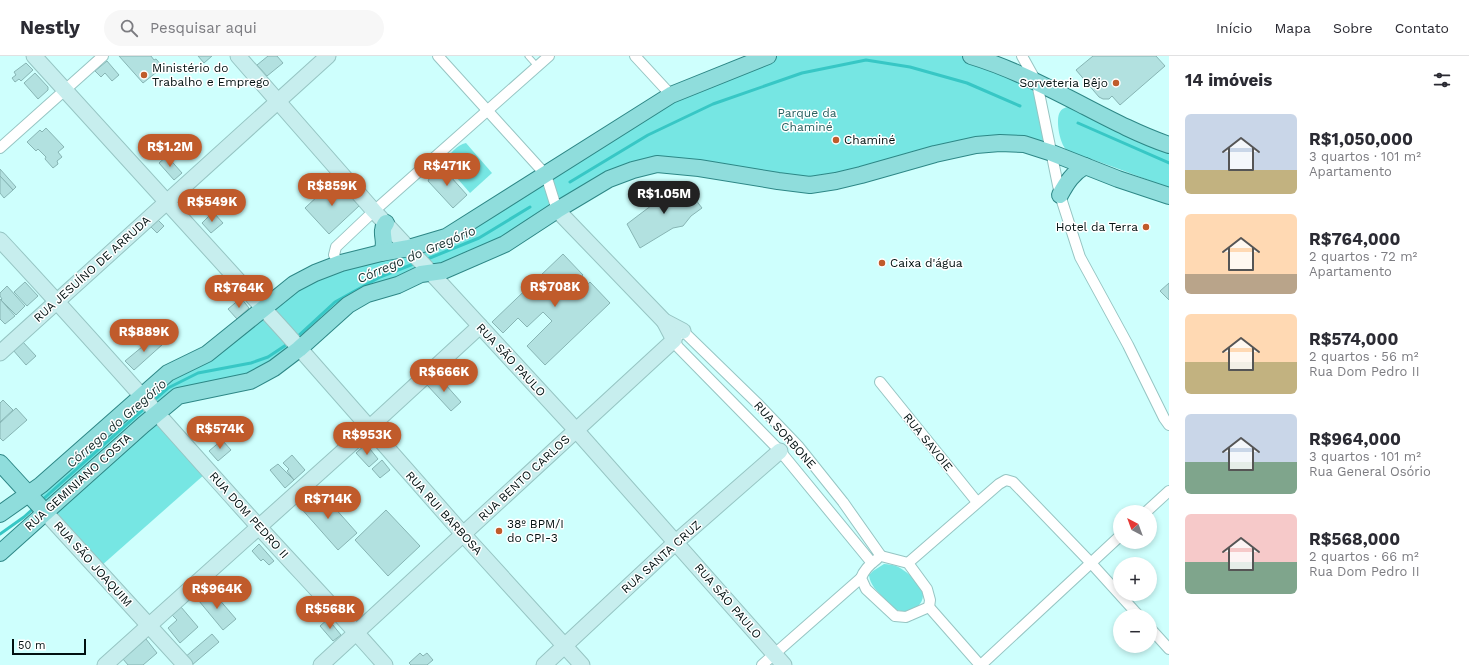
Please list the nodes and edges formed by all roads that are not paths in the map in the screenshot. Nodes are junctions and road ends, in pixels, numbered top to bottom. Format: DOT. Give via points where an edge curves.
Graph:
graph roads {
  1 [pos="34,56"];
  2 [pos="103,56"];
  3 [pos="238,56"];
  4 [pos="328,56"];
  5 [pos="438,56"];
  6 [pos="528,56"];
  7 [pos="549,56"];
  8 [pos="635,56"];
  9 [pos="768,56"];
  10 [pos="971,56"];
  11 [pos="1022,56"];
  12 [pos="997,59"];
  13 [pos="538,66"];
  14 [pos="1037,83"];
  15 [pos="65,90"];
  16 [pos="671,95"];
  17 [pos="278,100"];
  18 [pos="488,110"];
  19 [pos="1169,145"];
  20 [pos="0,148"];
  21 [pos="1052,153"];
  22 [pos="1085,166"];
  23 [pos="546,175"];
  24 [pos="1060,195"];
  25 [pos="1169,196"];
  26 [pos="166,202"];
  27 [pos="557,210"];
  28 [pos="374,211"];
  29 [pos="386,223"];
  30 [pos="0,240"];
  31 [pos="412,251"];
  32 [pos="380,253"];
  33 [pos="341,263"];
  34 [pos="431,272"];
  35 [pos="57,300"];
  36 [pos="263,309"];
  37 [pos="480,326"];
  38 [pos="678,336"];
  39 [pos="298,348"];
  40 [pos="0,353"];
  41 [pos="880,382"];
  42 [pos="150,404"];
  43 [pos="1169,425"];
  44 [pos="369,428"];
  45 [pos="576,430"];
  46 [pos="780,451"];
  47 [pos="0,463"];
  48 [pos="1169,491"];
  49 [pos="843,502"];
  50 [pos="977,502"];
  51 [pos="37,503"];
  52 [pos="1154,505"];
  53 [pos="830,513"];
  54 [pos="0,514"];
  55 [pos="259,527"];
  56 [pos="462,534"];
  57 [pos="676,542"];
  58 [pos="1113,543"];
  59 [pos="0,552"];
  60 [pos="881,556"];
  61 [pos="872,562"];
  62 [pos="908,563"];
  63 [pos="1091,563"];
  64 [pos="860,578"];
  65 [pos="929,607"];
  66 [pos="1133,609"];
  67 [pos="149,626"];
  68 [pos="357,632"];
  69 [pos="1157,636"];
  70 [pos="565,646"];
  71 [pos="1169,649"];
  72 [pos="779,660"];
  73 [pos="105,665"];
  74 [pos="185,665"];
  75 [pos="321,665"];
  76 [pos="385,665"];
  77 [pos="544,665"];
  78 [pos="582,665"];
  79 [pos="762,665"];
  80 [pos="980,665"];
  1 -- 15 [label="street, RUA RUI BARBOSA"];
  2 -- 15 [label="street"];
  3 -- 17 [label="street, RUA SÃO PAULO"];
  4 -- 17 [label="street, RUA JESUÍNO DE ARRUDA"];
  5 -- 18 [label="street"];
  6 -- 13 [label="lane"];
  7 -- 13 [label="street"];
  8 -- 16 [label="street"];
  9 -- 16 [label="main road"];
  10 -- 12 [label="main road"];
  11 -- 14 [label="street"];
  12 -- 14 [label="main road"];
  13 -- 18 [label="street"];
  14 -- 19 [label="main road" via="1135,132"];
  14 -- 21 [label="street"];
  15 -- 20 [label="street"];
  15 -- 26 [label="street, RUA RUI BARBOSA"];
  16 -- 23 [label="main road"];
  17 -- 26 [label="street, RUA JESUÍNO DE ARRUDA"];
  17 -- 28 [label="street, RUA SÃO PAULO"];
  18 -- 23 [label="street"];
  18 -- 28 [label="street"];
  21 -- 22 [label="main road"];
  21 -- 24 [label="street"];
  21 -- 27 [label="main road" via="1024,144 976,144 848,178 810,185 657,164 609,179"];
  22 -- 24 [label="main road" via="1075,172"];
  22 -- 25 [label="main road"];
  23 -- 27 [label="street, RUA SORBONE"];
  23 -- 31 [label="main road" via="446,237"];
  24 -- 43 [label="street" via="1080,257"];
  26 -- 35 [label="street, RUA JESUÍNO DE ARRUDA"];
  26 -- 36 [label="street, RUA RUI BARBOSA"];
  27 -- 34 [label="main road" via="505,244 444,271"];
  27 -- 38 [label="street, RUA SORBONE"];
  28 -- 29 [label="street, RUA SÃO PAULO"];
  28 -- 33 [label="street" via="334,251"];
  29 -- 31 [label="street, RUA SÃO PAULO"];
  29 -- 32 [label="main road" via="383,230 385,240"];
  30 -- 35 [label="street, RUA DOM PEDRO II"];
  31 -- 32 [label="main road"];
  31 -- 34 [label="street, RUA SÃO PAULO"];
  32 -- 33 [label="main road"];
  33 -- 36 [label="main road" via="294,284"];
  34 -- 37 [label="street, RUA SÃO PAULO"];
  34 -- 39 [label="main road" via="367,294 348,305"];
  35 -- 40 [label="street, RUA JESUÍNO DE ARRUDA"];
  35 -- 42 [label="street, RUA DOM PEDRO II"];
  36 -- 39 [label="street, RUA RUI BARBOSA"];
  36 -- 42 [label="main road" via="207,354 168,373"];
  37 -- 44 [label="street"];
  37 -- 45 [label="street, RUA SÃO PAULO"];
  38 -- 45 [label="street, RUA BENTO CARLOS"];
  38 -- 46 [label="street, RUA SORBONE" via="678,347"];
  38 -- 49 [label="street, RUA SORBONE" via="757,403 799,447"];
  39 -- 42 [label="main road" via="274,368 250,380"];
  39 -- 44 [label="street, RUA RUI BARBOSA"];
  41 -- 50 [label="street, RUA SAVOIE"];
  42 -- 51 [label="main road" via="46,480"];
  42 -- 51 [label="main road, RUA GEMINIANO COSTA" via="143,425"];
  42 -- 55 [label="street, RUA DOM PEDRO II"];
  44 -- 55 [label="street"];
  44 -- 56 [label="street, RUA RUI BARBOSA"];
  45 -- 56 [label="street, RUA BENTO CARLOS"];
  45 -- 57 [label="street, RUA SÃO PAULO"];
  46 -- 53 [label="street, RUA SORBONE"];
  46 -- 57 [label="street, RUA SANTA CRUZ"];
  47 -- 51 [label="main road, RUA SÃO JOAQUIM"];
  48 -- 52 [label="street"];
  49 -- 53 [label="street"];
  49 -- 60 [label="street, RUA SORBONE"];
  50 -- 62 [label="street"];
  50 -- 63 [label="street" via="1006,480 1013,482"];
  51 -- 54 [label="main road"];
  51 -- 59 [label="main road, RUA GEMINIANO COSTA"];
  51 -- 67 [label="street, RUA SÃO JOAQUIM"];
  53 -- 61 [label="street, RUA SORBONE"];
  55 -- 67 [label="street"];
  55 -- 68 [label="street, RUA DOM PEDRO II"];
  56 -- 68 [label="street, RUA BENTO CARLOS"];
  56 -- 70 [label="street, RUA RUI BARBOSA"];
  57 -- 70 [label="street, RUA SANTA CRUZ"];
  57 -- 72 [label="street, RUA SÃO PAULO"];
  58 -- 63 [label="street"];
  60 -- 61 [label="street"];
  60 -- 62 [label="street"];
  61 -- 64 [label="street"];
  62 -- 65 [label="street" via="927,589"];
  63 -- 66 [label="street"];
  63 -- 80 [label="street"];
  64 -- 65 [label="street" via="866,589 895,616 906,617"];
  64 -- 72 [label="street"];
  65 -- 80 [label="street"];
  67 -- 73 [label="street"];
  67 -- 74 [label="street, RUA SÃO JOAQUIM"];
  68 -- 75 [label="street, RUA BENTO CARLOS"];
  68 -- 76 [label="street, RUA DOM PEDRO II"];
  69 -- 71 [label="street"];
  70 -- 77 [label="street, RUA SANTA CRUZ"];
  70 -- 78 [label="street, RUA RUI BARBOSA"];
  72 -- 79 [label="street"];
}
